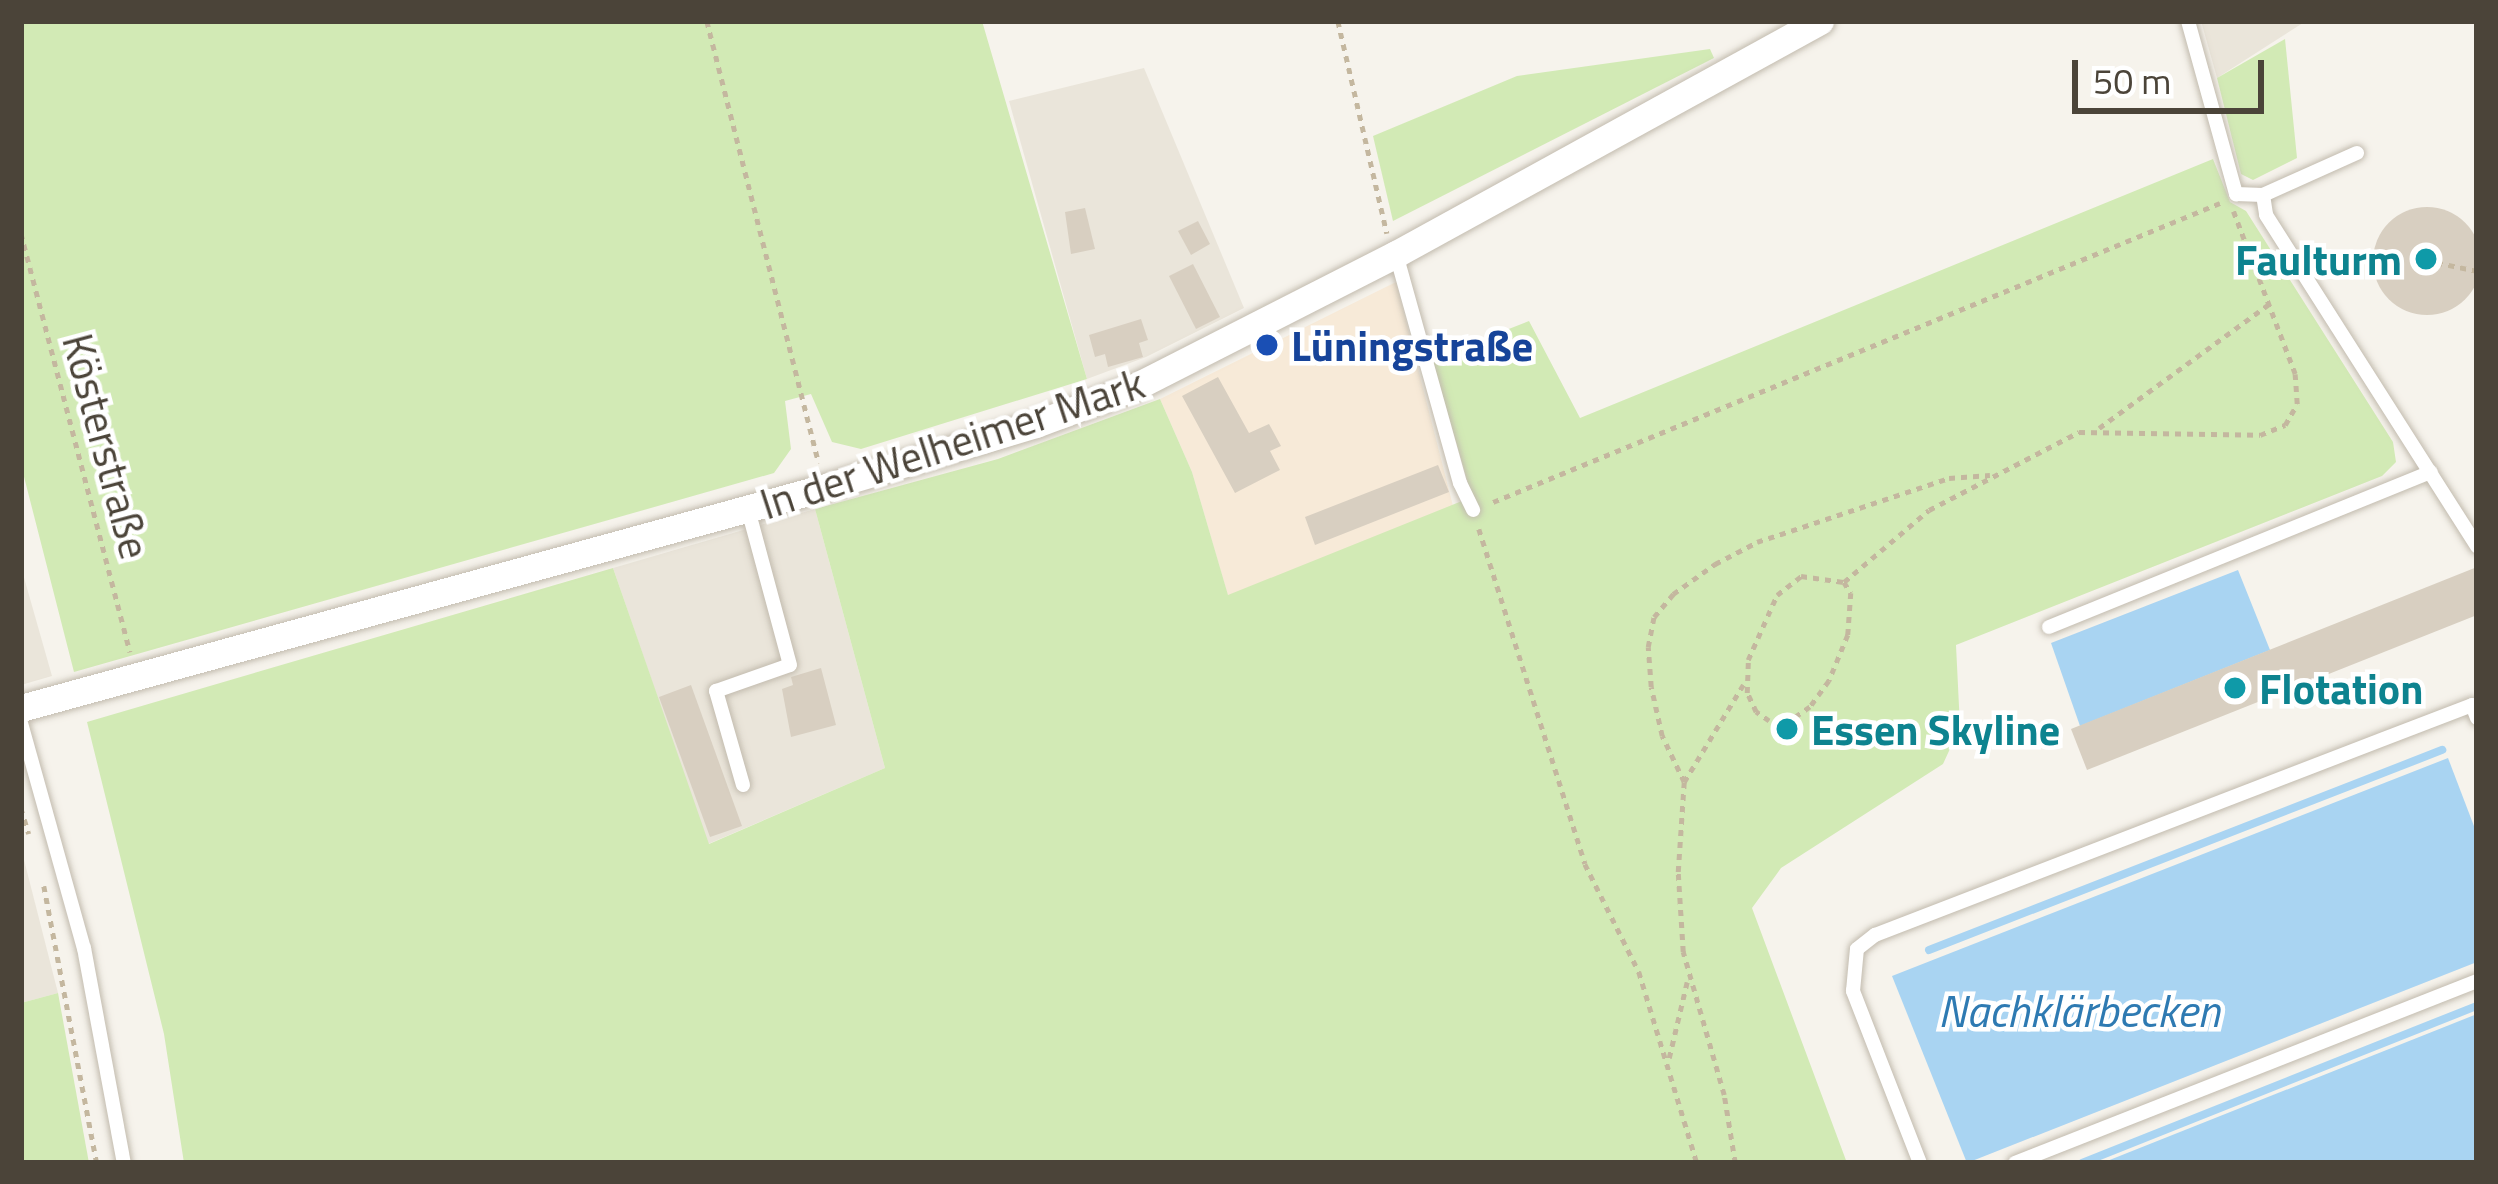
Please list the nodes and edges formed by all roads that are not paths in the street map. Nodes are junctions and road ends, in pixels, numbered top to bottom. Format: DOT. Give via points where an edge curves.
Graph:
graph roads {
  1 [pos="1820,21"];
  2 [pos="2188,21"];
  3 [pos="2356,153"];
  4 [pos="2263,195"];
  5 [pos="1396,254"];
  6 [pos="2431,472"];
  7 [pos="748,509"];
  8 [pos="1473,510"];
  9 [pos="2477,547"];
  10 [pos="2049,627"];
  11 [pos="21,708"];
  12 [pos="2475,708"];
  13 [pos="21,723"];
  14 [pos="743,785"];
  15 [pos="2477,981"];
  16 [pos="124,1163"];
  17 [pos="1920,1163"];
  18 [pos="2015,1163"];
  1 -- 5 [label="street, In der Welheimer Mark"];
  2 -- 4 [label="lane" via="2236,194"];
  3 -- 4 [label="lane"];
  4 -- 6 [label="lane" via="2266,215"];
  5 -- 7 [label="street, In der Welheimer Mark" via="1135,386 1036,424"];
  5 -- 8 [label="lane"];
  6 -- 9 [label="lane"];
  6 -- 10 [label="lane"];
  7 -- 11 [label="street, In der Welheimer Mark"];
  7 -- 14 [label="lane" via="790,665 716,691"];
  12 -- 17 [label="lane" via="1875,935 1857,949 1853,991"];
  13 -- 16 [label="lane" via="85,948"];
  15 -- 18 [label="lane"];
}
